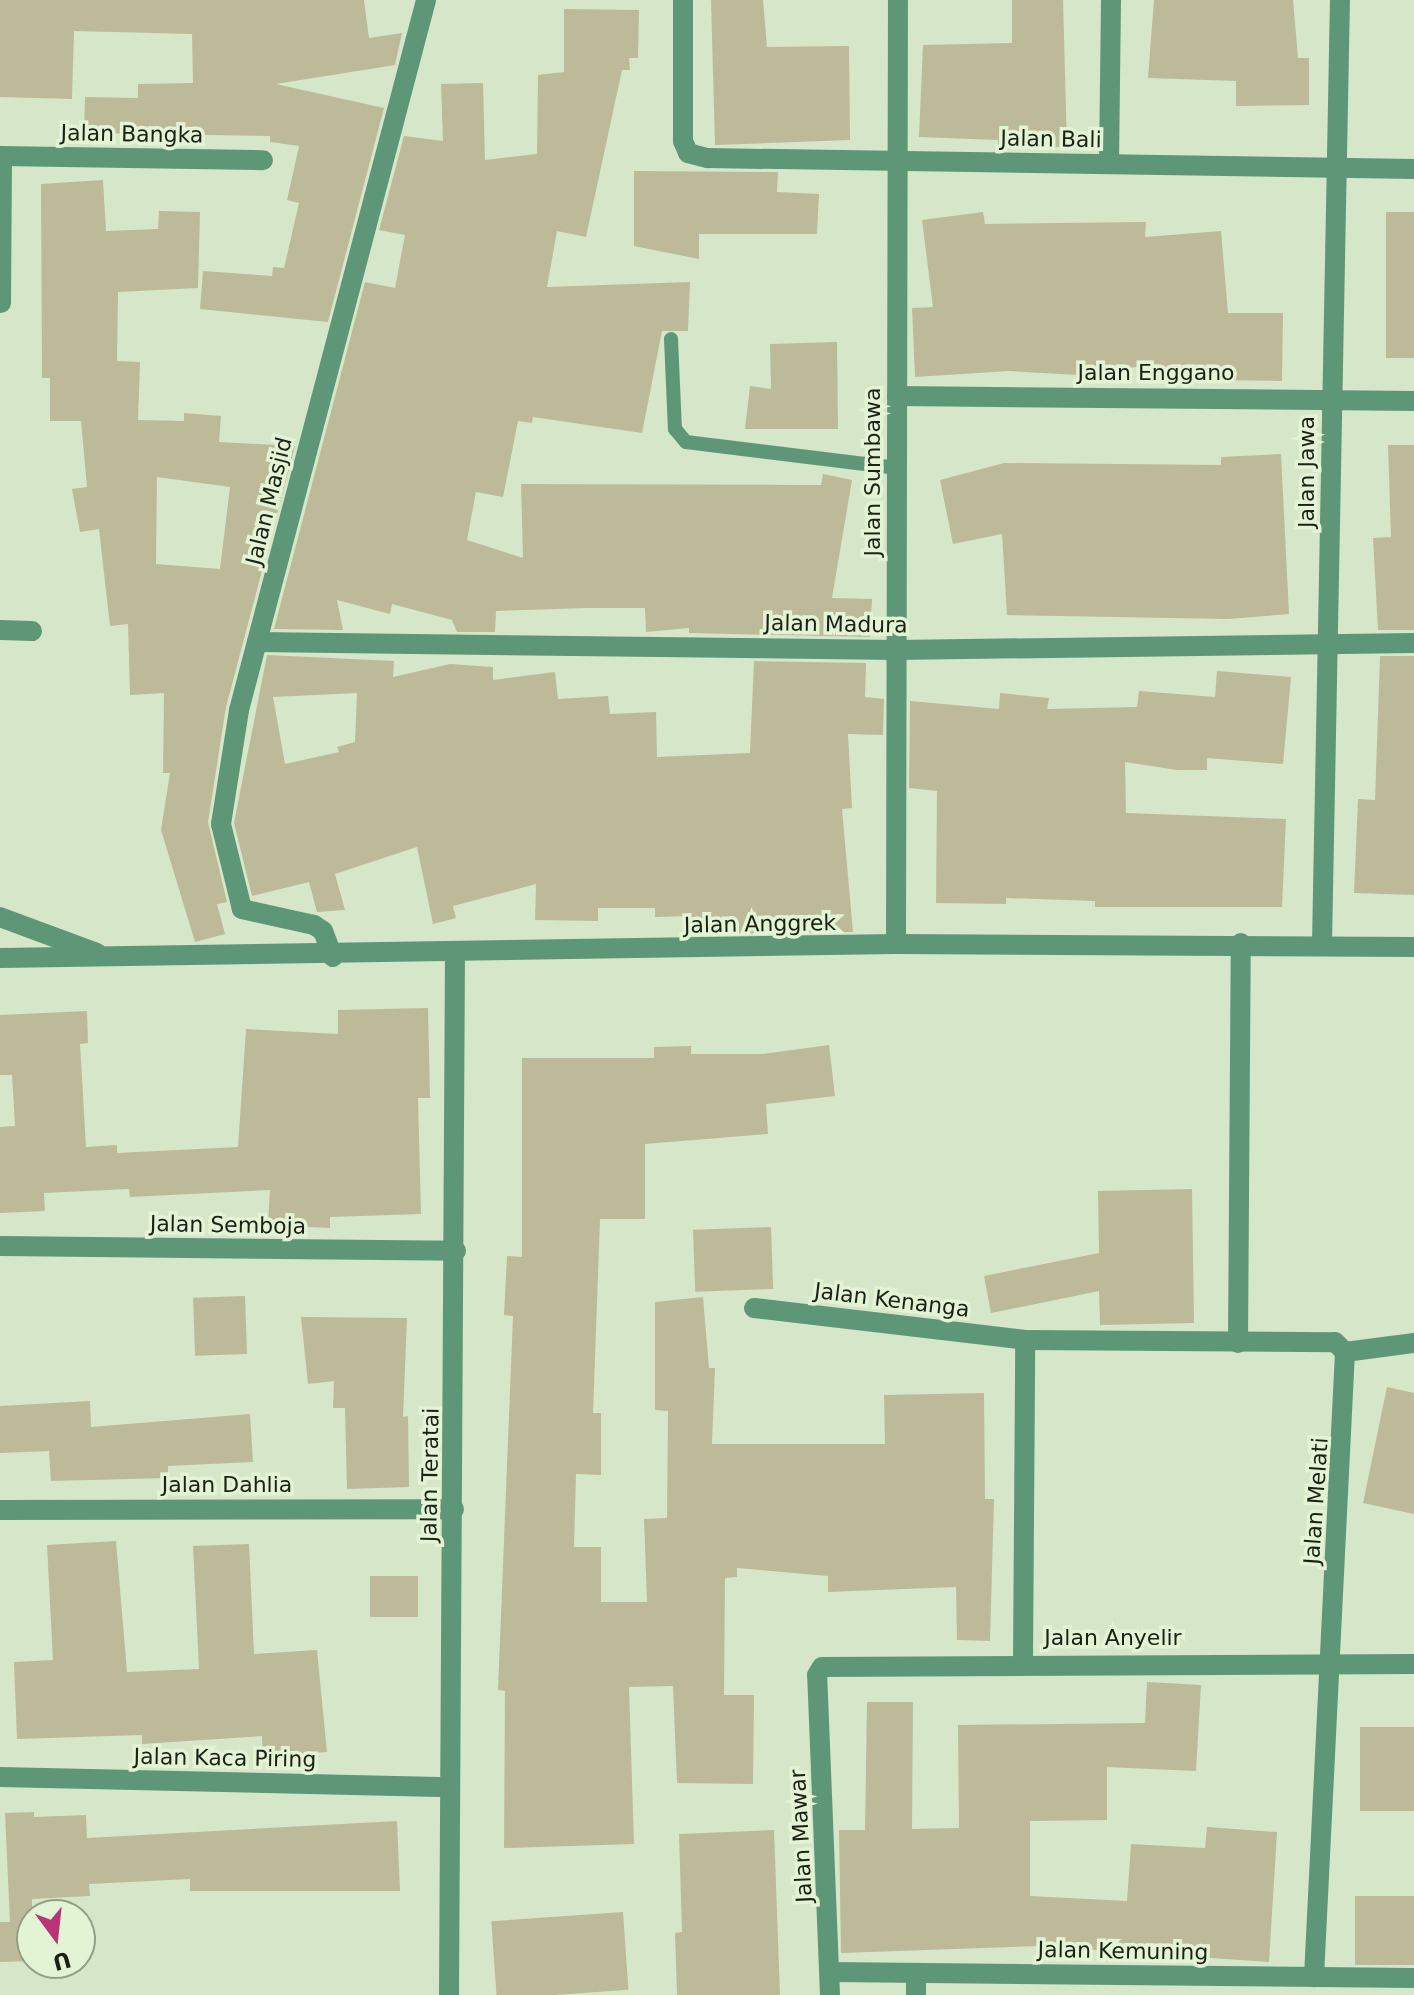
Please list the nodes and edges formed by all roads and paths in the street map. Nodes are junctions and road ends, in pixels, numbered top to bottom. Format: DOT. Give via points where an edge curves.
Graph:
graph roads {
  1 [pos="426,0"];
  2 [pos="683,0"];
  3 [pos="898,0"];
  4 [pos="1111,0"];
  5 [pos="1340,0"];
  6 [pos="1,156"];
  7 [pos="263,160"];
  8 [pos="897,161"];
  9 [pos="1109,164"];
  10 [pos="1336,168"];
  11 [pos="1414,169"];
  12 [pos="1,303"];
  13 [pos="671,339"];
  14 [pos="897,396"];
  15 [pos="1331,398"];
  16 [pos="1414,401"];
  17 [pos="897,468"];
  18 [pos="0,630"];
  19 [pos="32,631"];
  20 [pos="257,642"];
  21 [pos="1331,643"];
  22 [pos="1414,643"];
  23 [pos="896,650"];
  24 [pos="0,917"];
  25 [pos="1241,943"];
  26 [pos="896,944"];
  27 [pos="1322,944"];
  28 [pos="1414,947"];
  29 [pos="455,955"];
  30 [pos="107,957"];
  31 [pos="333,957"];
  32 [pos="0,958"];
  33 [pos="0,1246"];
  34 [pos="456,1251"];
  35 [pos="754,1308"];
  36 [pos="1025,1340"];
  37 [pos="1238,1343"];
  38 [pos="1414,1343"];
  39 [pos="1345,1352"];
  40 [pos="454,1509"];
  41 [pos="0,1510"];
  42 [pos="1330,1661"];
  43 [pos="1023,1662"];
  44 [pos="1414,1664"];
  45 [pos="817,1675"];
  46 [pos="0,1777"];
  47 [pos="450,1787"];
  48 [pos="831,1972"];
  49 [pos="916,1973"];
  50 [pos="1314,1977"];
  51 [pos="1414,1978"];
  52 [pos="449,1995"];
  53 [pos="830,1995"];
  54 [pos="916,1995"];
  1 -- 20 [label="street, Jalan Masjid"];
  2 -- 8 [label="street, Jalan Bali" via="688,153"];
  3 -- 8 [label="street, Jalan Sumbawa"];
  4 -- 9 [label="street"];
  5 -- 10 [label="street, Jalan Jawa"];
  6 -- 7 [label="street, Jalan Bangka"];
  6 -- 12 [label="street"];
  8 -- 9 [label="street, Jalan Bali"];
  8 -- 14 [label="street, Jalan Sumbawa"];
  9 -- 10 [label="street, Jalan Bali"];
  10 -- 11 [label="street, Jalan Bali"];
  10 -- 15 [label="street, Jalan Jawa"];
  13 -- 17 [label="lane" via="675,429 686,442"];
  14 -- 15 [label="street, Jalan Enggano"];
  14 -- 17 [label="street, Jalan Sumbawa"];
  15 -- 16 [label="street, Jalan Enggano"];
  15 -- 21 [label="street, Jalan Jawa"];
  17 -- 23 [label="street, Jalan Sumbawa"];
  18 -- 19 [label="street"];
  20 -- 23 [label="street, Jalan Madura"];
  20 -- 31 [label="street, Jalan Masjid" via="239,710 221,824 239,900 248,912 314,925 323,931"];
  21 -- 22 [label="street, Jalan Madura"];
  21 -- 23 [label="street, Jalan Madura"];
  21 -- 27 [label="street, Jalan Jawa"];
  23 -- 26 [label="street, Jalan Sumbawa"];
  24 -- 30 [label="street, Jalan Anggrek"];
  25 -- 26 [label="street, Jalan Anggrek"];
  25 -- 27 [label="street, Jalan Anggrek"];
  25 -- 37 [label="street"];
  26 -- 29 [label="street, Jalan Anggrek"];
  27 -- 28 [label="street, Jalan Anggrek"];
  29 -- 31 [label="street, Jalan Anggrek"];
  29 -- 34 [label="street, Jalan Teratai"];
  30 -- 31 [label="street, Jalan Anggrek"];
  30 -- 32 [label="street, Jalan Anggrek"];
  33 -- 34 [label="street, Jalan Semboja"];
  34 -- 40 [label="street, Jalan Teratai"];
  35 -- 36 [label="street, Jalan Kenanga"];
  36 -- 37 [label="street"];
  36 -- 43 [label="street"];
  37 -- 39 [label="street" via="1335,1342"];
  38 -- 39 [label="street"];
  39 -- 42 [label="street, Jalan Melati" via="1349,1365"];
  40 -- 41 [label="street, Jalan Dahlia"];
  40 -- 47 [label="street, Jalan Teratai"];
  42 -- 43 [label="street, Jalan Anyelir"];
  42 -- 44 [label="street, Jalan Anyelir"];
  42 -- 50 [label="street, Jalan Melati"];
  43 -- 45 [label="street, Jalan Anyelir" via="831,1665"];
  45 -- 48 [label="street, Jalan Mawar"];
  46 -- 47 [label="street, Jalan Kaca Piring"];
  47 -- 52 [label="street, Jalan Teratai"];
  48 -- 49 [label="street, Jalan Kemuning"];
  48 -- 53 [label="street, Jalan Mawar"];
  49 -- 50 [label="street, Jalan Kemuning"];
  49 -- 54 [label="street"];
  50 -- 51 [label="street, Jalan Kemuning"];
}
